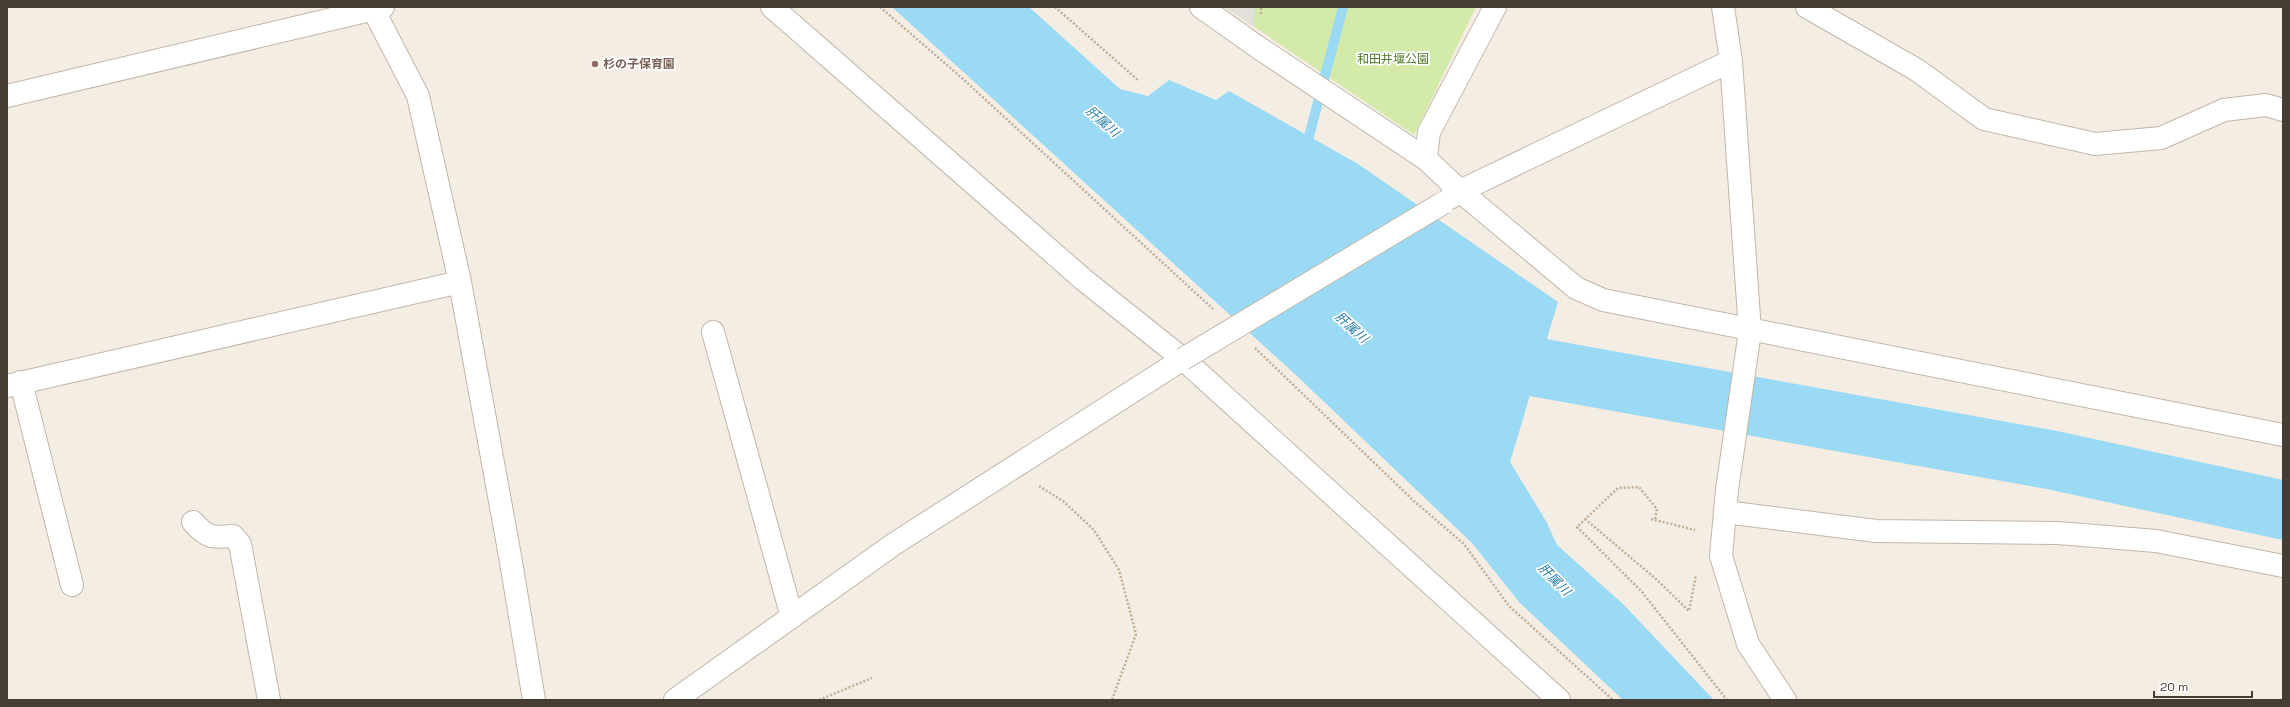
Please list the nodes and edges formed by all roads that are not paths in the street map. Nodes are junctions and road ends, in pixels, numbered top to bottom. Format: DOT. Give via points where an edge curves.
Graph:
graph roads {
  1 [pos="772,7"];
  2 [pos="1201,7"];
  3 [pos="1495,7"];
  4 [pos="1723,7"];
  5 [pos="1807,7"];
  6 [pos="377,8"];
  7 [pos="1731,61"];
  8 [pos="7,96"];
  9 [pos="2283,110"];
  10 [pos="1426,159"];
  11 [pos="1460,191"];
  12 [pos="460,282"];
  13 [pos="1750,331"];
  14 [pos="714,332"];
  15 [pos="1183,359"];
  16 [pos="14,384"];
  17 [pos="2283,435"];
  18 [pos="1725,512"];
  19 [pos="193,522"];
  20 [pos="2283,566"];
  21 [pos="72,586"];
  22 [pos="792,617"];
  23 [pos="269,700"];
  24 [pos="534,700"];
  25 [pos="676,700"];
  26 [pos="1559,700"];
  27 [pos="1785,700"];
  1 -- 15 [label="street" via="1084,280"];
  2 -- 10 [label="street"];
  3 -- 10 [label="street" via="1429,132"];
  4 -- 7 [label="street"];
  5 -- 9 [label="street" via="1917,70 1984,119 2094,144 2161,138 2224,110 2266,105"];
  6 -- 8 [label="street"];
  6 -- 12 [label="street" via="418,96"];
  7 -- 11 [label="street"];
  7 -- 13 [label="street"];
  10 -- 11 [label="street"];
  11 -- 13 [label="street" via="1576,288 1603,300"];
  11 -- 15 [label="street, bridge"];
  12 -- 16 [label="street"];
  12 -- 24 [label="street"];
  13 -- 17 [label="street"];
  13 -- 18 [label="street"];
  14 -- 22 [label="street"];
  15 -- 22 [label="street" via="894,544"];
  15 -- 26 [label="street"];
  16 -- 21 [label="street"];
  18 -- 20 [label="street" via="1876,531 2058,533 2156,541"];
  18 -- 27 [label="street" via="1721,556 1748,644"];
  19 -- 23 [label="street" via="202,532 215,538 234,536 240,544"];
  22 -- 25 [label="street"];
}
